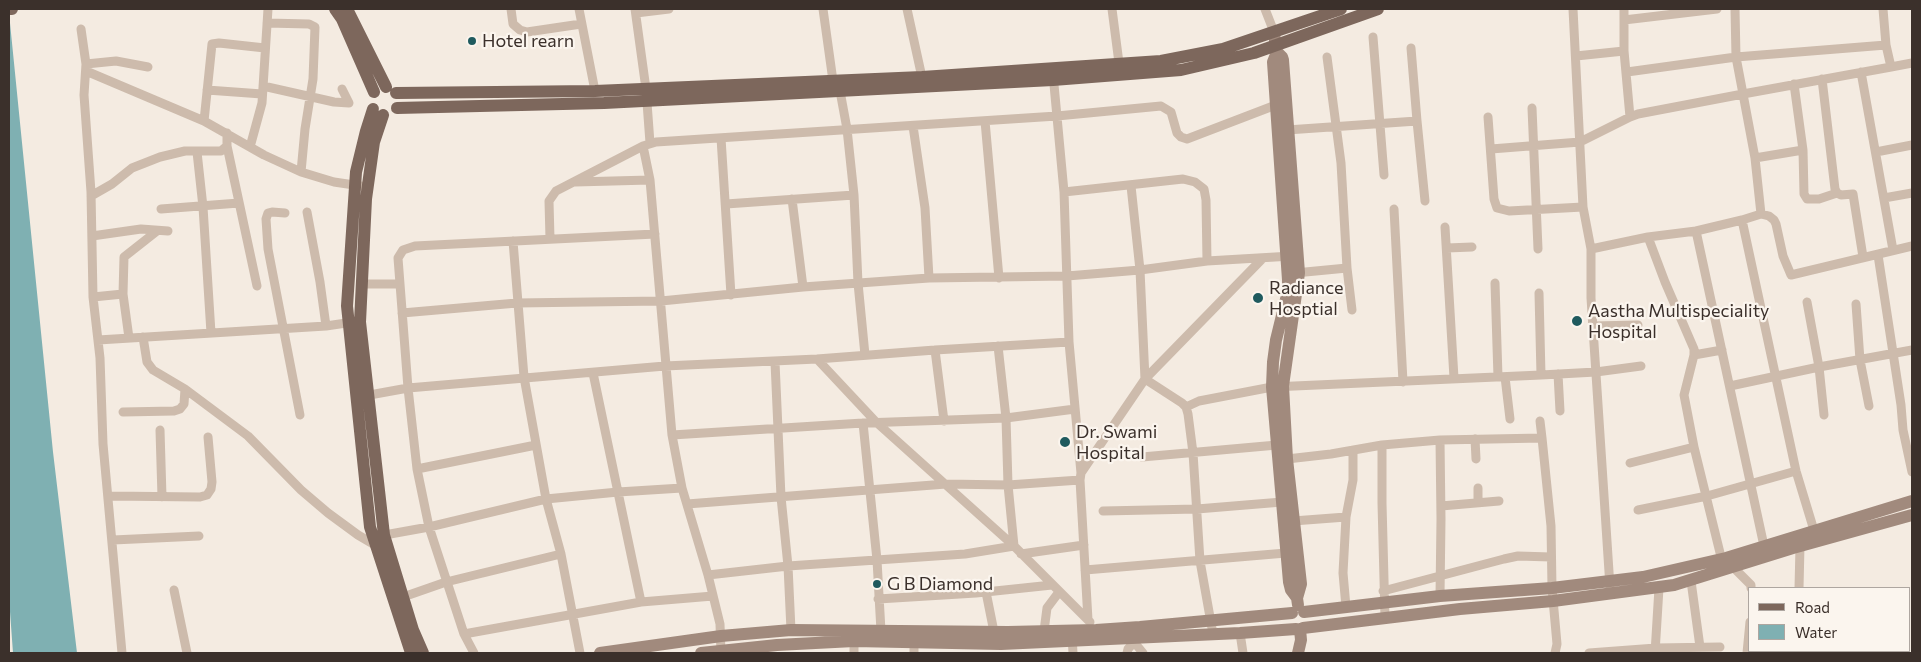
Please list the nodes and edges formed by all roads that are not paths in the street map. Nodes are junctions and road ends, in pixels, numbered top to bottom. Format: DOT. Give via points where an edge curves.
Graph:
graph roads {
  1 [pos="268,9"];
  2 [pos="335,9"];
  3 [pos="347,9"];
  4 [pos="511,9"];
  5 [pos="580,9"];
  6 [pos="669,9"];
  7 [pos="823,9"];
  8 [pos="907,9"];
  9 [pos="1112,9"];
  10 [pos="1266,9"];
  11 [pos="1340,9"];
  12 [pos="1573,9"];
  13 [pos="1624,9"];
  14 [pos="1717,9"];
  15 [pos="1735,9"];
  16 [pos="1883,9"];
  17 [pos="1374,10"];
  18 [pos="636,11"];
  19 [pos="1624,20"];
  20 [pos="267,23"];
  21 [pos="581,24"];
  22 [pos="81,29"];
  23 [pos="1274,32"];
  24 [pos="1373,37"];
  25 [pos="1886,45"];
  26 [pos="264,48"];
  27 [pos="1410,48"];
  28 [pos="1276,49"];
  29 [pos="1624,51"];
  30 [pos="1576,56"];
  31 [pos="1327,57"];
  32 [pos="1736,57"];
  33 [pos="1912,63"];
  34 [pos="1119,64"];
  35 [pos="148,67"];
  36 [pos="1891,67"];
  37 [pos="86,68"];
  38 [pos="1627,72"];
  39 [pos="1861,72"];
  40 [pos="1052,74"];
  41 [pos="1822,79"];
  42 [pos="923,82"];
  43 [pos="1794,84"];
  44 [pos="836,86"];
  45 [pos="342,88"];
  46 [pos="207,90"];
  47 [pos="262,90"];
  48 [pos="385,91"];
  49 [pos="596,91"];
  50 [pos="1743,94"];
  51 [pos="646,95"];
  52 [pos="310,97"];
  53 [pos="1281,102"];
  54 [pos="397,108"];
  55 [pos="1532,108"];
  56 [pos="378,112"];
  57 [pos="1057,116"];
  58 [pos="1488,117"];
  59 [pos="1630,117"];
  60 [pos="204,121"];
  61 [pos="986,121"];
  62 [pos="1416,121"];
  63 [pos="1379,124"];
  64 [pos="913,126"];
  65 [pos="1337,127"];
  66 [pos="847,130"];
  67 [pos="1287,130"];
  68 [pos="227,133"];
  69 [pos="721,138"];
  70 [pos="1580,142"];
  71 [pos="646,144"];
  72 [pos="1912,145"];
  73 [pos="226,146"];
  74 [pos="250,147"];
  75 [pos="1533,147"];
  76 [pos="1491,149"];
  77 [pos="1803,150"];
  78 [pos="197,152"];
  79 [pos="1876,152"];
  80 [pos="1755,158"];
  81 [pos="301,172"];
  82 [pos="1384,175"];
  83 [pos="650,180"];
  84 [pos="573,182"];
  85 [pos="361,186"];
  86 [pos="1132,186"];
  87 [pos="1064,192"];
  88 [pos="1837,193"];
  89 [pos="1912,193"];
  90 [pos="854,195"];
  91 [pos="91,196"];
  92 [pos="1884,198"];
  93 [pos="792,199"];
  94 [pos="1425,201"];
  95 [pos="239,203"];
  96 [pos="726,204"];
  97 [pos="203,207"];
  98 [pos="1583,207"];
  99 [pos="161,209"];
  100 [pos="1394,209"];
  101 [pos="1536,209"];
  102 [pos="307,212"];
  103 [pos="285,213"];
  104 [pos="1761,214"];
  105 [pos="1742,220"];
  106 [pos="1445,227"];
  107 [pos="168,231"];
  108 [pos="1696,231"];
  109 [pos="157,232"];
  110 [pos="655,234"];
  111 [pos="92,236"];
  112 [pos="1648,237"];
  113 [pos="550,239"];
  114 [pos="513,242"];
  115 [pos="1912,246"];
  116 [pos="1472,247"];
  117 [pos="1447,248"];
  118 [pos="1591,249"];
  119 [pos="1538,250"];
  120 [pos="1894,250"];
  121 [pos="1878,255"];
  122 [pos="1292,256"];
  123 [pos="1863,257"];
  124 [pos="1263,258"];
  125 [pos="1207,261"];
  126 [pos="1347,268"];
  127 [pos="1140,270"];
  128 [pos="1293,273"];
  129 [pos="1067,276"];
  130 [pos="929,278"];
  131 [pos="999,278"];
  132 [pos="858,283"];
  133 [pos="1496,283"];
  134 [pos="361,284"];
  135 [pos="400,284"];
  136 [pos="257,286"];
  137 [pos="803,287"];
  138 [pos="1539,293"];
  139 [pos="123,294"];
  140 [pos="731,295"];
  141 [pos="93,297"];
  142 [pos="661,301"];
  143 [pos="1807,302"];
  144 [pos="517,303"];
  145 [pos="1856,304"];
  146 [pos="1352,310"];
  147 [pos="402,313"];
  148 [pos="354,322"];
  149 [pos="1638,325"];
  150 [pos="326,326"];
  151 [pos="1593,326"];
  152 [pos="283,329"];
  153 [pos="211,333"];
  154 [pos="143,337"];
  155 [pos="129,338"];
  156 [pos="98,340"];
  157 [pos="1069,342"];
  158 [pos="998,346"];
  159 [pos="935,350"];
  160 [pos="1722,350"];
  161 [pos="1912,350"];
  162 [pos="1893,353"];
  163 [pos="864,355"];
  164 [pos="1694,355"];
  165 [pos="817,359"];
  166 [pos="1860,360"];
  167 [pos="775,362"];
  168 [pos="665,366"];
  169 [pos="1642,366"];
  170 [pos="1819,367"];
  171 [pos="1596,372"];
  172 [pos="593,373"];
  173 [pos="1558,374"];
  174 [pos="1541,375"];
  175 [pos="524,377"];
  176 [pos="1502,377"];
  177 [pos="1775,377"];
  178 [pos="1454,378"];
  179 [pos="1145,379"];
  180 [pos="1403,382"];
  181 [pos="1278,386"];
  182 [pos="1730,386"];
  183 [pos="408,388"];
  184 [pos="185,390"];
  185 [pos="362,397"];
  186 [pos="1869,406"];
  187 [pos="1186,407"];
  188 [pos="1074,409"];
  189 [pos="1560,411"];
  190 [pos="123,412"];
  191 [pos="300,415"];
  192 [pos="1824,415"];
  193 [pos="1006,418"];
  194 [pos="1510,419"];
  195 [pos="944,421"];
  196 [pos="1540,421"];
  197 [pos="876,422"];
  198 [pos="863,423"];
  199 [pos="778,429"];
  200 [pos="160,430"];
  201 [pos="672,435"];
  202 [pos="208,438"];
  203 [pos="1542,438"];
  204 [pos="1475,439"];
  205 [pos="1440,440"];
  206 [pos="536,445"];
  207 [pos="1382,445"];
  208 [pos="1277,446"];
  209 [pos="1694,447"];
  210 [pos="1910,449"];
  211 [pos="1353,450"];
  212 [pos="1193,453"];
  213 [pos="1142,457"];
  214 [pos="1287,459"];
  215 [pos="1476,459"];
  216 [pos="1630,463"];
  217 [pos="417,469"];
  218 [pos="1796,471"];
  219 [pos="1912,472"];
  220 [pos="1081,477"];
  221 [pos="1750,483"];
  222 [pos="946,484"];
  223 [pos="1008,484"];
  224 [pos="682,488"];
  225 [pos="1478,488"];
  226 [pos="870,490"];
  227 [pos="618,492"];
  228 [pos="109,496"];
  229 [pos="1707,496"];
  230 [pos="162,497"];
  231 [pos="781,497"];
  232 [pos="546,499"];
  233 [pos="1499,501"];
  234 [pos="1912,501"];
  235 [pos="1282,502"];
  236 [pos="1478,502"];
  237 [pos="686,504"];
  238 [pos="1441,506"];
  239 [pos="1197,509"];
  240 [pos="1638,510"];
  241 [pos="1104,512"];
  242 [pos="1912,515"];
  243 [pos="1346,517"];
  244 [pos="1294,521"];
  245 [pos="429,527"];
  246 [pos="199,536"];
  247 [pos="1816,536"];
  248 [pos="377,539"];
  249 [pos="113,540"];
  250 [pos="1084,545"];
  251 [pos="1014,546"];
  252 [pos="1800,546"];
  253 [pos="1762,550"];
  254 [pos="1286,553"];
  255 [pos="561,554"];
  256 [pos="1021,554"];
  257 [pos="1551,557"];
  258 [pos="876,560"];
  259 [pos="1200,561"];
  260 [pos="1730,564"];
  261 [pos="788,566"];
  262 [pos="1085,570"];
  263 [pos="708,575"];
  264 [pos="1440,575"];
  265 [pos="1691,581"];
  266 [pos="446,582"];
  267 [pos="1800,584"];
  268 [pos="1052,585"];
  269 [pos="1751,587"];
  270 [pos="1552,588"];
  271 [pos="1610,588"];
  272 [pos="1659,588"];
  273 [pos="174,590"];
  274 [pos="986,592"];
  275 [pos="1059,592"];
  276 [pos="713,596"];
  277 [pos="1383,596"];
  278 [pos="1440,596"];
  279 [pos="403,597"];
  280 [pos="878,599"];
  281 [pos="1553,601"];
  282 [pos="641,602"];
  283 [pos="1298,608"];
  284 [pos="1346,608"];
  285 [pos="573,613"];
  286 [pos="1385,618"];
  287 [pos="1211,620"];
  288 [pos="791,630"];
  289 [pos="1044,630"];
  290 [pos="1096,630"];
  291 [pos="881,631"];
  292 [pos="970,631"];
  293 [pos="994,632"];
  294 [pos="1300,632"];
  295 [pos="1240,633"];
  296 [pos="464,634"];
  297 [pos="1213,634"];
  298 [pos="721,636"];
  299 [pos="1137,636"];
  300 [pos="1072,641"];
  301 [pos="854,642"];
  302 [pos="1720,647"];
  303 [pos="914,648"];
  304 [pos="1016,648"];
  305 [pos="1700,648"];
  306 [pos="777,649"];
  307 [pos="970,649"];
  308 [pos="1687,650"];
  309 [pos="1655,651"];
  310 [pos="721,652"];
  311 [pos="122,653"];
  312 [pos="187,653"];
  313 [pos="411,653"];
  314 [pos="423,653"];
  315 [pos="474,653"];
  316 [pos="580,653"];
  317 [pos="600,653"];
  318 [pos="700,653"];
  319 [pos="1127,653"];
  320 [pos="1143,653"];
  321 [pos="1243,653"];
  322 [pos="1298,653"];
  323 [pos="1308,653"];
  324 [pos="1555,653"];
  325 [pos="1589,653"];
  326 [pos="1596,653"];
  1 -- 20 [label="street"];
  2 -- 48 [label="main road"];
  3 -- 48 [label="main road"];
  4 -- 21 [label="street" via="513,24 527,32"];
  5 -- 21 [label="street"];
  6 -- 18 [label="street"];
  7 -- 44 [label="street"];
  8 -- 42 [label="street"];
  9 -- 34 [label="street"];
  10 -- 23 [label="street"];
  11 -- 23 [label="main road"];
  12 -- 30 [label="street"];
  13 -- 19 [label="street"];
  14 -- 19 [label="street"];
  15 -- 32 [label="street"];
  16 -- 25 [label="street"];
  17 -- 28 [label="main road"];
  18 -- 51 [label="street"];
  19 -- 29 [label="street"];
  20 -- 26 [label="street"];
  20 -- 52 [label="street" via="315,27"];
  21 -- 49 [label="street"];
  22 -- 37 [label="street"];
  23 -- 28 [label="street"];
  23 -- 34 [label="main road" via="1223,49 1161,61"];
  24 -- 63 [label="street"];
  25 -- 32 [label="street"];
  25 -- 36 [label="street"];
  26 -- 46 [label="street" via="212,44"];
  26 -- 47 [label="street"];
  27 -- 62 [label="street"];
  28 -- 40 [label="main road" via="1182,70"];
  28 -- 53 [label="street" via="1273,62"];
  29 -- 30 [label="street"];
  29 -- 38 [label="street"];
  30 -- 70 [label="street"];
  31 -- 65 [label="street"];
  32 -- 38 [label="street"];
  32 -- 50 [label="street"];
  33 -- 36 [label="street"];
  34 -- 40 [label="main road"];
  35 -- 37 [label="street" via="116,61"];
  36 -- 39 [label="street"];
  37 -- 60 [label="street"];
  37 -- 91 [label="street" via="84,95"];
  38 -- 59 [label="street"];
  39 -- 41 [label="street"];
  39 -- 79 [label="street"];
  40 -- 42 [label="main road"];
  40 -- 57 [label="street"];
  41 -- 43 [label="street"];
  41 -- 88 [label="street"];
  42 -- 44 [label="main road"];
  43 -- 50 [label="street"];
  43 -- 77 [label="street"];
  44 -- 51 [label="main road"];
  44 -- 66 [label="street"];
  45 -- 52 [label="street" via="349,103"];
  46 -- 47 [label="street"];
  46 -- 60 [label="street"];
  47 -- 52 [label="street"];
  47 -- 74 [label="street" via="262,103"];
  48 -- 49 [label="main road"];
  48 -- 54 [label="main road" via="399,102"];
  48 -- 56 [label="main road" via="371,100"];
  49 -- 51 [label="main road"];
  50 -- 59 [label="street"];
  50 -- 80 [label="street"];
  51 -- 54 [label="main road"];
  51 -- 71 [label="street"];
  52 -- 81 [label="street"];
  53 -- 57 [label="street" via="1187,139 1176,133 1171,112 1162,106"];
  53 -- 67 [label="street"];
  53 -- 122 [label="street"];
  54 -- 56 [label="main road" via="393,112"];
  55 -- 75 [label="street"];
  56 -- 85 [label="main road" via="374,142"];
  57 -- 61 [label="street"];
  57 -- 87 [label="street"];
  58 -- 76 [label="street"];
  59 -- 70 [label="street"];
  60 -- 68 [label="street"];
  61 -- 64 [label="street"];
  61 -- 131 [label="street"];
  62 -- 63 [label="street"];
  62 -- 94 [label="street"];
  63 -- 65 [label="street"];
  63 -- 82 [label="street"];
  64 -- 66 [label="street"];
  64 -- 130 [label="street" via="925,208"];
  65 -- 67 [label="street"];
  65 -- 126 [label="street"];
  66 -- 69 [label="street"];
  66 -- 90 [label="street"];
  67 -- 122 [label="street"];
  68 -- 73 [label="street"];
  68 -- 74 [label="street"];
  69 -- 71 [label="street"];
  69 -- 96 [label="street"];
  70 -- 75 [label="street"];
  70 -- 98 [label="street"];
  71 -- 83 [label="street"];
  71 -- 84 [label="street"];
  72 -- 79 [label="street"];
  73 -- 78 [label="street" via="221,151"];
  73 -- 95 [label="street"];
  74 -- 81 [label="street"];
  75 -- 76 [label="street"];
  75 -- 101 [label="street"];
  76 -- 101 [label="street" via="1496,208 1509,211"];
  77 -- 80 [label="street"];
  77 -- 88 [label="street" via="1804,194 1807,198 1819,199"];
  78 -- 91 [label="street" via="176,152 132,168"];
  78 -- 97 [label="street"];
  79 -- 92 [label="street"];
  80 -- 104 [label="street"];
  81 -- 85 [label="street"];
  83 -- 84 [label="street"];
  83 -- 110 [label="street"];
  84 -- 113 [label="street" via="556,191 549,201"];
  85 -- 134 [label="main road"];
  85 -- 148 [label="main road" via="347,306"];
  86 -- 87 [label="street"];
  86 -- 125 [label="street" via="1183,180 1195,182 1204,189"];
  86 -- 127 [label="street"];
  87 -- 129 [label="street"];
  88 -- 123 [label="street" via="1853,194"];
  89 -- 92 [label="street"];
  90 -- 93 [label="street"];
  90 -- 132 [label="street"];
  91 -- 111 [label="street"];
  92 -- 120 [label="street"];
  93 -- 96 [label="street"];
  93 -- 137 [label="street"];
  95 -- 97 [label="street"];
  95 -- 136 [label="street"];
  96 -- 140 [label="street"];
  97 -- 99 [label="street"];
  97 -- 153 [label="street"];
  98 -- 101 [label="street"];
  98 -- 118 [label="street"];
  100 -- 180 [label="street"];
  101 -- 119 [label="street"];
  102 -- 150 [label="street"];
  103 -- 152 [label="street" via="268,213 266,219 268,249"];
  104 -- 105 [label="street"];
  104 -- 123 [label="street" via="1769,216 1776,224 1791,275"];
  105 -- 108 [label="street"];
  105 -- 177 [label="street"];
  106 -- 117 [label="street"];
  107 -- 109 [label="street"];
  108 -- 112 [label="street"];
  108 -- 160 [label="street"];
  109 -- 111 [label="street" via="136,229"];
  109 -- 139 [label="street" via="124,257"];
  110 -- 113 [label="street"];
  110 -- 142 [label="street"];
  111 -- 141 [label="street"];
  112 -- 118 [label="street"];
  112 -- 164 [label="street"];
  113 -- 114 [label="street"];
  114 -- 135 [label="street" via="415,246 403,250 398,258"];
  114 -- 144 [label="street"];
  115 -- 120 [label="street"];
  116 -- 117 [label="street"];
  117 -- 178 [label="street"];
  118 -- 151 [label="street"];
  120 -- 121 [label="street"];
  121 -- 123 [label="street"];
  121 -- 162 [label="street"];
  122 -- 124 [label="street"];
  122 -- 128 [label="street"];
  124 -- 125 [label="street"];
  124 -- 179 [label="street"];
  125 -- 127 [label="street"];
  126 -- 128 [label="street"];
  126 -- 146 [label="street"];
  127 -- 129 [label="street"];
  127 -- 179 [label="street"];
  128 -- 181 [label="street" via="1273,362"];
  129 -- 131 [label="street"];
  129 -- 157 [label="street"];
  130 -- 131 [label="street"];
  130 -- 132 [label="street"];
  132 -- 137 [label="street"];
  132 -- 163 [label="street"];
  133 -- 176 [label="street"];
  134 -- 135 [label="street"];
  134 -- 148 [label="main road"];
  135 -- 147 [label="street"];
  137 -- 140 [label="street"];
  138 -- 174 [label="street"];
  139 -- 141 [label="street"];
  139 -- 155 [label="street"];
  140 -- 142 [label="street"];
  141 -- 156 [label="street"];
  142 -- 144 [label="street"];
  142 -- 168 [label="street"];
  143 -- 170 [label="street"];
  144 -- 147 [label="street"];
  144 -- 175 [label="street"];
  145 -- 166 [label="street"];
  147 -- 183 [label="street"];
  148 -- 150 [label="street"];
  148 -- 185 [label="main road"];
  149 -- 151 [label="street"];
  150 -- 152 [label="street"];
  151 -- 171 [label="street"];
  152 -- 153 [label="street"];
  152 -- 191 [label="street"];
  153 -- 154 [label="street"];
  154 -- 155 [label="street"];
  154 -- 184 [label="street" via="147,362 153,370"];
  155 -- 156 [label="street"];
  156 -- 228 [label="street"];
  157 -- 158 [label="street"];
  157 -- 188 [label="street"];
  158 -- 159 [label="street"];
  158 -- 193 [label="street"];
  159 -- 163 [label="street"];
  159 -- 195 [label="street"];
  160 -- 164 [label="street"];
  160 -- 182 [label="street"];
  161 -- 162 [label="street"];
  162 -- 166 [label="street"];
  162 -- 210 [label="street"];
  163 -- 165 [label="street"];
  164 -- 209 [label="street" via="1684,395"];
  165 -- 167 [label="street"];
  165 -- 197 [label="street"];
  166 -- 170 [label="street"];
  166 -- 186 [label="street"];
  167 -- 168 [label="street"];
  167 -- 199 [label="street"];
  168 -- 172 [label="street"];
  168 -- 201 [label="street"];
  169 -- 171 [label="street"];
  170 -- 177 [label="street"];
  170 -- 192 [label="street"];
  171 -- 173 [label="street"];
  171 -- 271 [label="street"];
  172 -- 175 [label="street"];
  172 -- 227 [label="street"];
  173 -- 174 [label="street"];
  173 -- 189 [label="street"];
  174 -- 176 [label="street"];
  175 -- 183 [label="street"];
  175 -- 206 [label="street"];
  176 -- 178 [label="street"];
  176 -- 194 [label="street"];
  177 -- 182 [label="street"];
  177 -- 218 [label="street"];
  178 -- 180 [label="street"];
  179 -- 187 [label="street"];
  179 -- 220 [label="street"];
  180 -- 181 [label="street"];
  181 -- 187 [label="street" via="1199,400"];
  181 -- 208 [label="street"];
  181 -- 214 [label="street"];
  182 -- 221 [label="street"];
  183 -- 185 [label="street"];
  183 -- 217 [label="street"];
  184 -- 190 [label="street" via="184,404 180,409"];
  184 -- 248 [label="street" via="248,436 328,513 358,535"];
  185 -- 248 [label="main road"];
  187 -- 212 [label="street"];
  188 -- 193 [label="street"];
  188 -- 220 [label="street"];
  193 -- 195 [label="street"];
  193 -- 223 [label="street"];
  195 -- 197 [label="street"];
  196 -- 203 [label="street"];
  197 -- 198 [label="street"];
  197 -- 222 [label="street"];
  198 -- 199 [label="street"];
  198 -- 226 [label="street"];
  199 -- 201 [label="street"];
  199 -- 231 [label="street"];
  200 -- 230 [label="street"];
  201 -- 224 [label="street"];
  202 -- 230 [label="street" via="212,482 208,495"];
  203 -- 204 [label="street"];
  203 -- 257 [label="street"];
  204 -- 205 [label="street"];
  204 -- 215 [label="street"];
  205 -- 207 [label="street"];
  205 -- 238 [label="street"];
  206 -- 217 [label="street"];
  206 -- 232 [label="street"];
  207 -- 211 [label="street"];
  207 -- 277 [label="street"];
  208 -- 212 [label="street"];
  208 -- 235 [label="street"];
  209 -- 216 [label="street"];
  209 -- 229 [label="street"];
  210 -- 219 [label="street"];
  211 -- 214 [label="street"];
  211 -- 243 [label="street" via="1353,480"];
  212 -- 213 [label="street"];
  212 -- 239 [label="street"];
  214 -- 244 [label="street"];
  217 -- 245 [label="street"];
  218 -- 221 [label="street"];
  218 -- 247 [label="street"];
  220 -- 223 [label="street"];
  220 -- 250 [label="street"];
  221 -- 229 [label="street"];
  221 -- 253 [label="street"];
  222 -- 223 [label="street"];
  222 -- 226 [label="street"];
  222 -- 251 [label="street"];
  223 -- 251 [label="street"];
  224 -- 227 [label="street"];
  224 -- 237 [label="street"];
  225 -- 236 [label="street"];
  226 -- 231 [label="street"];
  226 -- 258 [label="street"];
  227 -- 232 [label="street"];
  227 -- 282 [label="street"];
  228 -- 230 [label="street"];
  228 -- 249 [label="street"];
  229 -- 240 [label="street"];
  229 -- 260 [label="street"];
  231 -- 237 [label="street"];
  231 -- 261 [label="street"];
  232 -- 245 [label="street"];
  232 -- 255 [label="street"];
  233 -- 236 [label="street"];
  234 -- 247 [label="street"];
  235 -- 239 [label="street"];
  235 -- 254 [label="street"];
  236 -- 238 [label="street"];
  237 -- 263 [label="street"];
  238 -- 264 [label="street"];
  239 -- 241 [label="street"];
  239 -- 259 [label="street"];
  242 -- 247 [label="street"];
  243 -- 244 [label="street"];
  243 -- 284 [label="street" via="1342,573"];
  244 -- 283 [label="street" via="1301,584"];
  245 -- 248 [label="street"];
  245 -- 266 [label="street"];
  246 -- 249 [label="street"];
  247 -- 252 [label="street"];
  247 -- 253 [label="street"];
  248 -- 279 [label="main road"];
  248 -- 313 [label="main road"];
  249 -- 311 [label="street"];
  250 -- 256 [label="street"];
  250 -- 262 [label="street"];
  251 -- 256 [label="street"];
  251 -- 258 [label="street" via="965,554"];
  252 -- 253 [label="street"];
  252 -- 267 [label="street"];
  253 -- 260 [label="street"];
  253 -- 260 [label="street"];
  254 -- 259 [label="street"];
  254 -- 283 [label="street" via="1290,586"];
  255 -- 266 [label="street"];
  255 -- 285 [label="street"];
  256 -- 268 [label="street"];
  257 -- 264 [label="street" via="1518,556"];
  257 -- 270 [label="street"];
  258 -- 261 [label="street"];
  258 -- 280 [label="street"];
  259 -- 262 [label="street"];
  259 -- 287 [label="street"];
  260 -- 265 [label="street"];
  260 -- 269 [label="street"];
  260 -- 271 [label="street" via="1643,577"];
  261 -- 263 [label="street"];
  261 -- 288 [label="street"];
  262 -- 290 [label="street"];
  263 -- 276 [label="street"];
  264 -- 277 [label="street"];
  264 -- 278 [label="street"];
  265 -- 272 [label="street"];
  265 -- 305 [label="street"];
  266 -- 279 [label="street"];
  266 -- 296 [label="street"];
  268 -- 274 [label="street"];
  268 -- 275 [label="street"];
  270 -- 271 [label="street"];
  270 -- 278 [label="street"];
  270 -- 281 [label="street"];
  271 -- 272 [label="street"];
  271 -- 281 [label="street"];
  272 -- 309 [label="street"];
  273 -- 312 [label="street"];
  274 -- 280 [label="street"];
  274 -- 293 [label="street"];
  275 -- 289 [label="street" via="1048,608"];
  275 -- 290 [label="street"];
  276 -- 282 [label="street"];
  276 -- 298 [label="street"];
  277 -- 278 [label="street"];
  277 -- 284 [label="street"];
  277 -- 286 [label="street"];
  279 -- 314 [label="main road"];
  280 -- 291 [label="street"];
  281 -- 286 [label="street"];
  281 -- 324 [label="street"];
  282 -- 285 [label="street"];
  283 -- 284 [label="street"];
  283 -- 287 [label="street"];
  283 -- 294 [label="street" via="1289,622"];
  285 -- 296 [label="street"];
  285 -- 316 [label="street"];
  286 -- 294 [label="street"];
  287 -- 297 [label="street"];
  287 -- 299 [label="street"];
  288 -- 298 [label="street"];
  288 -- 301 [label="street"];
  289 -- 293 [label="street"];
  289 -- 300 [label="street"];
  290 -- 299 [label="street"];
  290 -- 300 [label="street"];
  291 -- 292 [label="street"];
  291 -- 301 [label="street"];
  292 -- 293 [label="street"];
  292 -- 307 [label="street"];
  294 -- 295 [label="street"];
  294 -- 322 [label="street"];
  294 -- 323 [label="street"];
  295 -- 297 [label="street"];
  295 -- 321 [label="street"];
  296 -- 315 [label="street"];
  297 -- 299 [label="street"];
  298 -- 310 [label="street"];
  298 -- 317 [label="street"];
  299 -- 319 [label="street"];
  299 -- 320 [label="street"];
  300 -- 304 [label="street"];
  301 -- 303 [label="street"];
  301 -- 306 [label="street"];
  302 -- 305 [label="street"];
  303 -- 307 [label="street"];
  304 -- 307 [label="street"];
  305 -- 308 [label="street"];
  306 -- 310 [label="street"];
  308 -- 309 [label="street"];
  309 -- 326 [label="street"];
  310 -- 318 [label="street"];
  325 -- 326 [label="street"];
}
